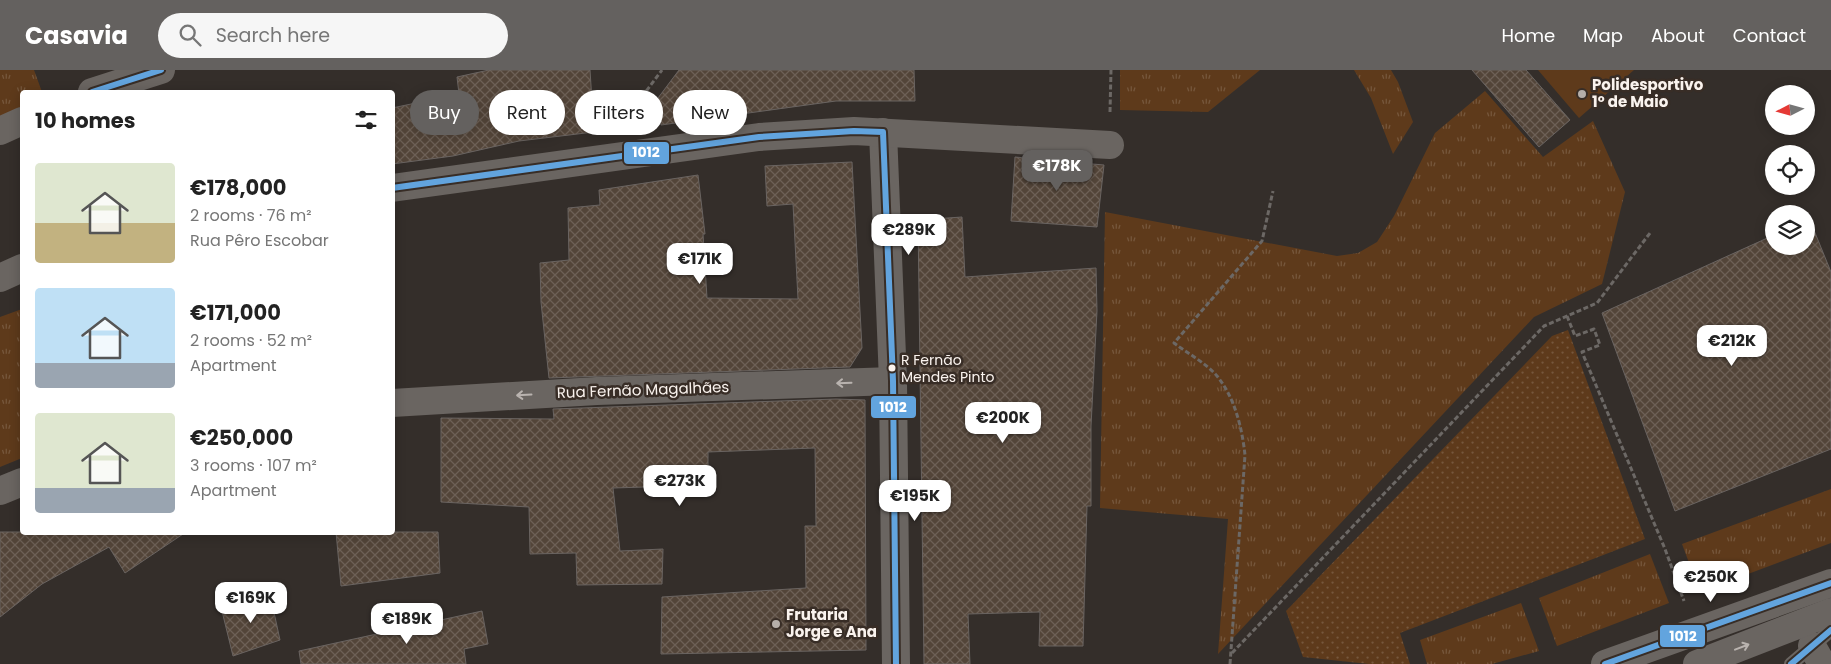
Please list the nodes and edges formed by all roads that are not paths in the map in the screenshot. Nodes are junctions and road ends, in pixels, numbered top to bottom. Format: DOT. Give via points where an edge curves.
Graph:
graph roads {
  1 [pos="161,70"];
  2 [pos="98,90"];
  3 [pos="20,121"];
  4 [pos="0,131"];
  5 [pos="883,132"];
  6 [pos="1110,145"];
  7 [pos="395,188"];
  8 [pos="20,269"];
  9 [pos="0,278"];
  10 [pos="893,381"];
  11 [pos="395,402"];
  12 [pos="20,483"];
  13 [pos="0,491"];
  14 [pos="1831,583"];
  15 [pos="1831,612"];
  16 [pos="1822,647"];
  17 [pos="896,664"];
  18 [pos="1605,664"];
  19 [pos="1697,664"];
  20 [pos="1791,664"];
  1 -- 2 [label="street"];
  3 -- 4 [label="street"];
  5 -- 6 [label="street"];
  5 -- 7 [label="street" via="759,137"];
  5 -- 10 [label="street"];
  8 -- 9 [label="street"];
  10 -- 11 [label="street, Rua Fernão Magalhães, one-way"];
  10 -- 17 [label="street"];
  12 -- 13 [label="street"];
  14 -- 18 [label="street"];
  19 -- 15 [label="street, one-way"];
  16 -- 20 [label="lane"];
}
